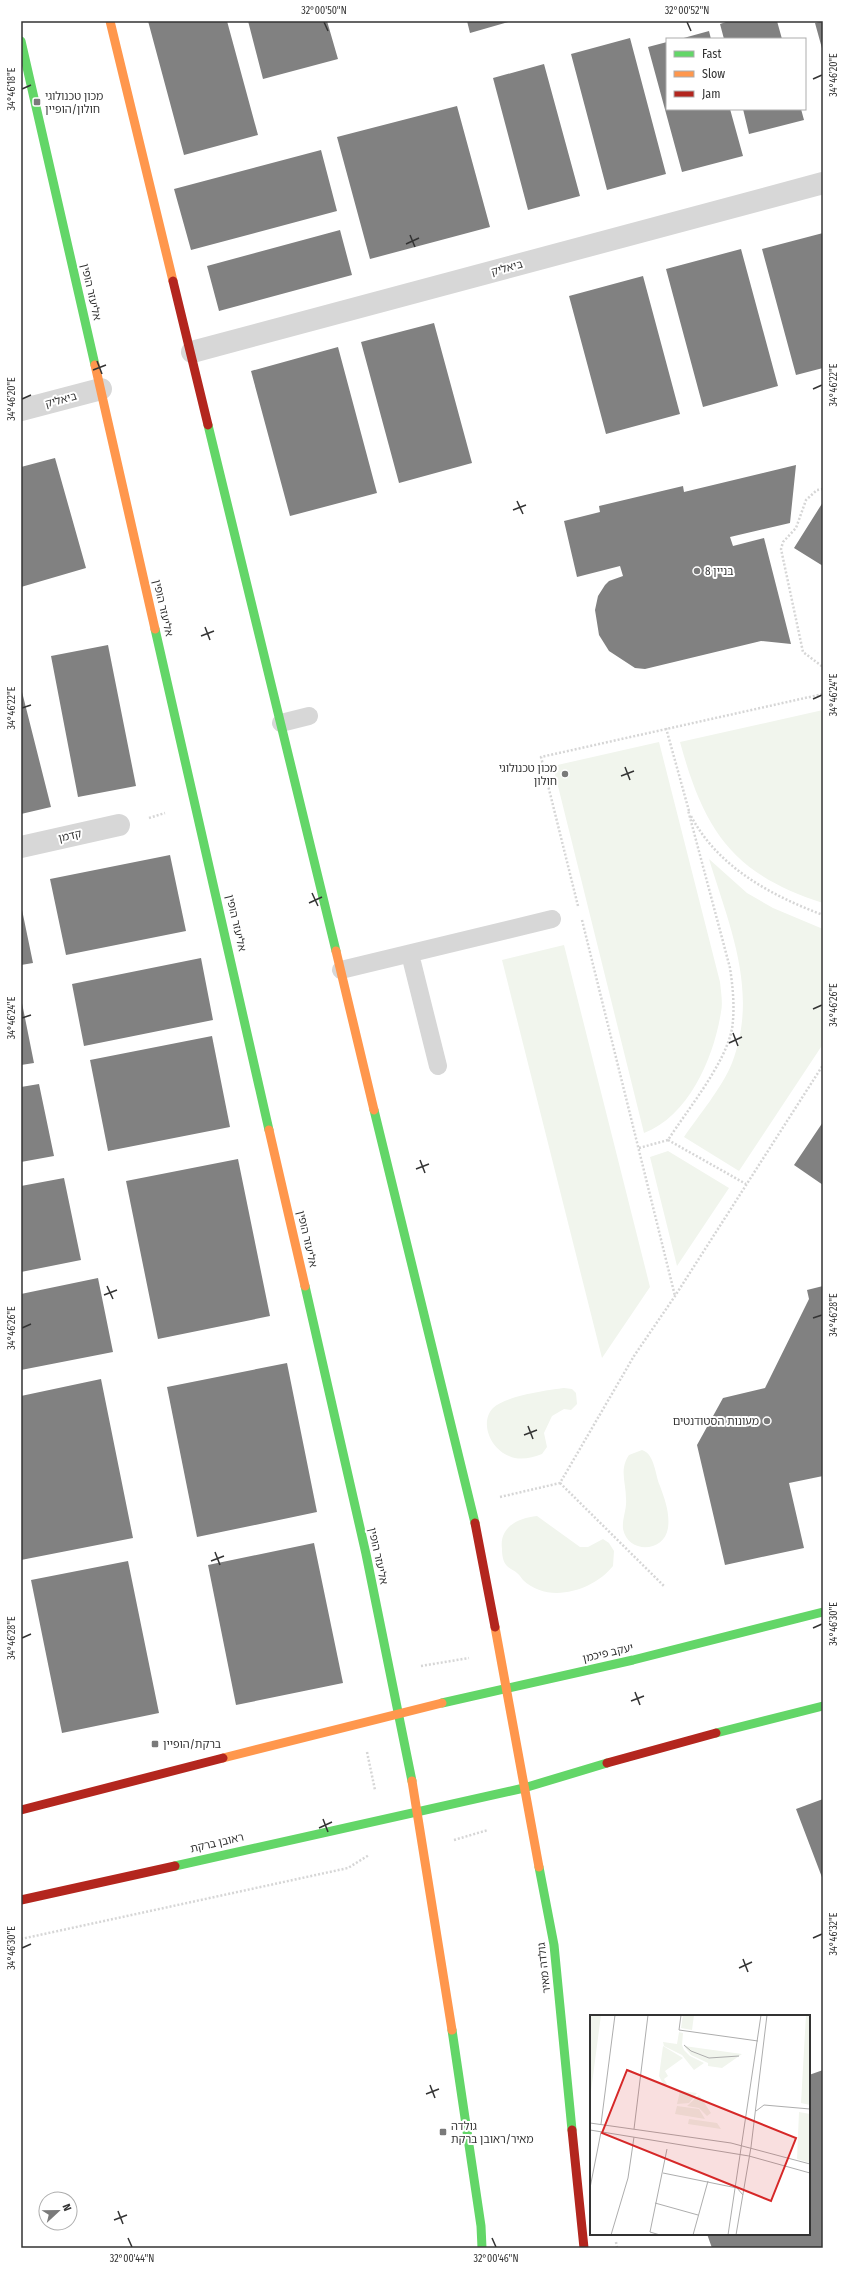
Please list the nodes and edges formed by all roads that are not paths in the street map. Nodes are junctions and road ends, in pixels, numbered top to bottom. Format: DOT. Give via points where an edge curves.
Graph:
graph roads {
  1 [pos="110,21"];
  2 [pos="21,41"];
  3 [pos="823,183"];
  4 [pos="192,352"];
  5 [pos="101,389"];
  6 [pos="21,410"];
  7 [pos="309,716"];
  8 [pos="281,723"];
  9 [pos="119,825"];
  10 [pos="21,847"];
  11 [pos="552,920"];
  12 [pos="410,954"];
  13 [pos="341,970"];
  14 [pos="438,1066"];
  15 [pos="823,1612"];
  16 [pos="507,1687"];
  17 [pos="823,1706"];
  18 [pos="398,1713"];
  19 [pos="524,1788"];
  20 [pos="21,1810"];
  21 [pos="419,1813"];
  22 [pos="21,1900"];
  23 [pos="482,2248"];
  24 [pos="584,2248"];
  1 -- 4 [label="main road"];
  2 -- 5 [label="main road, אליעזר הופין"];
  3 -- 4 [label="street, ביאליק"];
  4 -- 8 [label="main road"];
  5 -- 6 [label="street, ביאליק"];
  5 -- 18 [label="main road, אליעזר הופין" via="366,1554"];
  7 -- 8 [label="lane"];
  8 -- 13 [label="main road"];
  9 -- 10 [label="street, קדמן"];
  11 -- 12 [label="lane"];
  12 -- 13 [label="lane"];
  12 -- 14 [label="lane"];
  13 -- 16 [label="main road" via="480,1546"];
  15 -- 16 [label="main road, יעקב פיכמן" via="633,1660"];
  16 -- 18 [label="main road, יעקב פיכמן"];
  16 -- 19 [label="main road, גולדה מאיר"];
  17 -- 19 [label="main road" via="652,1749"];
  18 -- 20 [label="main road"];
  18 -- 21 [label="main road, אליעזר הופין"];
  19 -- 21 [label="main road"];
  19 -- 24 [label="main road, גולדה מאיר" via="554,1945"];
  21 -- 22 [label="main road, ראובן ברקת"];
  21 -- 23 [label="main road" via="481,2226"];
}
